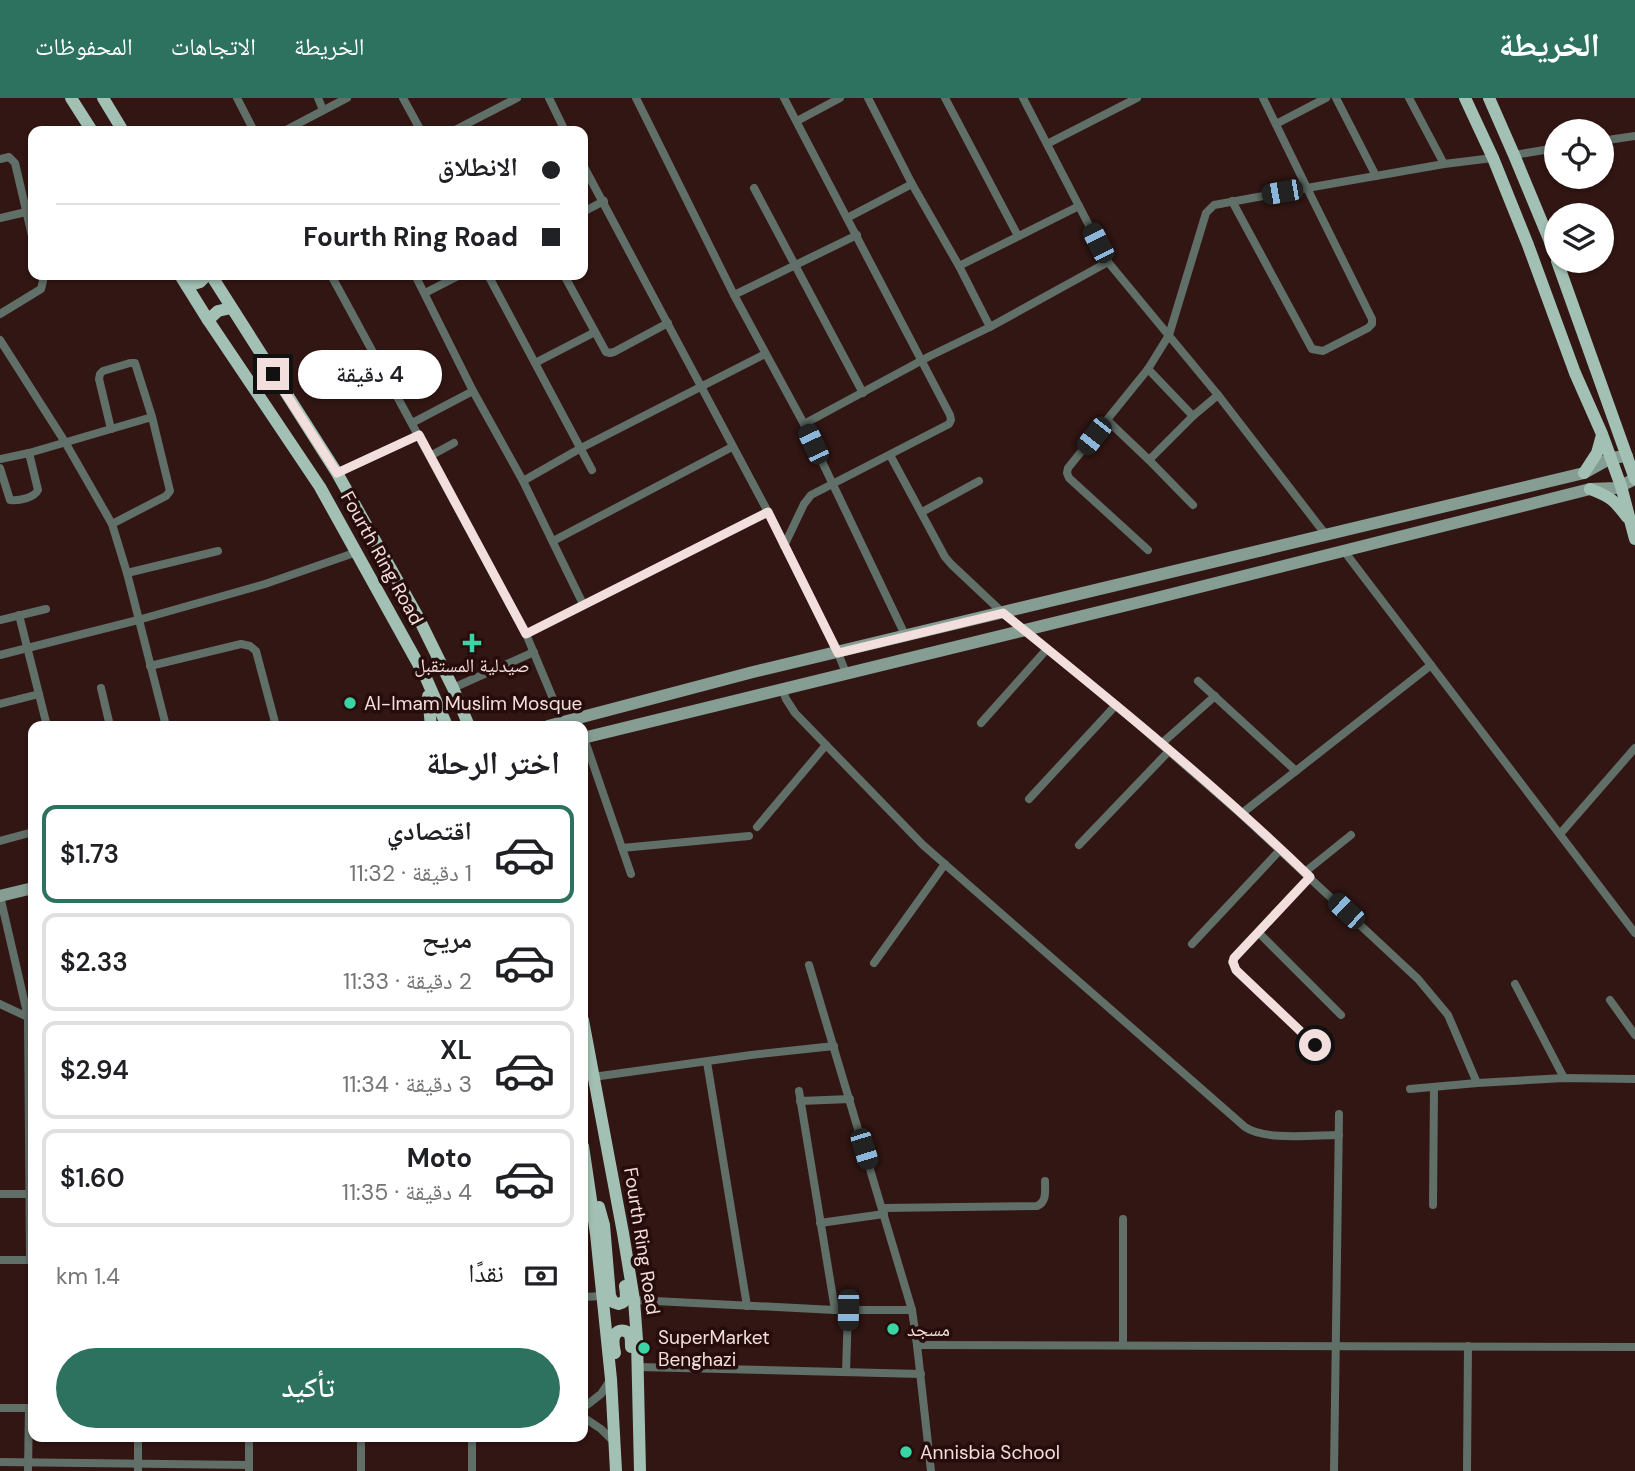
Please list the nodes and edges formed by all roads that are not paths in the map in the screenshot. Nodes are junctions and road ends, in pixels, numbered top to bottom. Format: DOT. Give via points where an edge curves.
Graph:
graph roads {
  1 [pos="71,98"];
  2 [pos="103,98"];
  3 [pos="237,98"];
  4 [pos="318,98"];
  5 [pos="347,98"];
  6 [pos="403,98"];
  7 [pos="517,98"];
  8 [pos="549,98"];
  9 [pos="636,98"];
  10 [pos="784,98"];
  11 [pos="839,98"];
  12 [pos="868,98"];
  13 [pos="945,98"];
  14 [pos="1023,98"];
  15 [pos="1137,98"];
  16 [pos="1263,98"];
  17 [pos="1326,98"];
  18 [pos="1336,98"];
  19 [pos="1409,98"];
  20 [pos="1465,98"];
  21 [pos="1489,98"];
  22 [pos="323,110"];
  23 [pos="797,121"];
  24 [pos="1276,124"];
  25 [pos="89,126"];
  26 [pos="120,126"];
  27 [pos="251,126"];
  28 [pos="293,126"];
  29 [pos="418,126"];
  30 [pos="463,126"];
  31 [pos="563,126"];
  32 [pos="1635,136"];
  33 [pos="1614,139"];
  34 [pos="1047,144"];
  35 [pos="1544,150"];
  36 [pos="1514,155"];
  37 [pos="1493,158"];
  38 [pos="0,159"];
  39 [pos="1444,164"];
  40 [pos="588,174"];
  41 [pos="1376,176"];
  42 [pos="912,184"];
  43 [pos="754,188"];
  44 [pos="1307,188"];
  45 [pos="604,201"];
  46 [pos="1232,201"];
  47 [pos="1079,206"];
  48 [pos="588,209"];
  49 [pos="26,212"];
  50 [pos="0,218"];
  51 [pos="848,218"];
  52 [pos="28,220"];
  53 [pos="1544,228"];
  54 [pos="857,235"];
  55 [pos="1018,236"];
  56 [pos="1108,262"];
  57 [pos="796,265"];
  58 [pos="959,266"];
  59 [pos="1562,273"];
  60 [pos="43,280"];
  61 [pos="203,280"];
  62 [pos="212,280"];
  63 [pos="336,280"];
  64 [pos="418,280"];
  65 [pos="450,280"];
  66 [pos="491,280"];
  67 [pos="567,280"];
  68 [pos="184,281"];
  69 [pos="425,293"];
  70 [pos="734,295"];
  71 [pos="231,308"];
  72 [pos="0,314"];
  73 [pos="208,320"];
  74 [pos="668,323"];
  75 [pos="990,327"];
  76 [pos="595,332"];
  77 [pos="1169,335"];
  78 [pos="0,340"];
  79 [pos="3,354"];
  80 [pos="765,354"];
  81 [pos="922,360"];
  82 [pos="535,363"];
  83 [pos="1148,369"];
  84 [pos="700,387"];
  85 [pos="473,391"];
  86 [pos="863,393"];
  87 [pos="1218,395"];
  88 [pos="152,416"];
  89 [pos="1193,416"];
  90 [pos="1107,420"];
  91 [pos="411,423"];
  92 [pos="804,424"];
  93 [pos="111,429"];
  94 [pos="1602,434"];
  95 [pos="419,435"];
  96 [pos="65,442"];
  97 [pos="454,443"];
  98 [pos="732,447"];
  99 [pos="581,449"];
  100 [pos="29,453"];
  101 [pos="890,454"];
  102 [pos="430,456"];
  103 [pos="1627,456"];
  104 [pos="1611,458"];
  105 [pos="0,459"];
  106 [pos="1149,460"];
  107 [pos="0,468"];
  108 [pos="592,470"];
  109 [pos="337,473"];
  110 [pos="1584,473"];
  111 [pos="1635,479"];
  112 [pos="523,481"];
  113 [pos="979,481"];
  114 [pos="832,483"];
  115 [pos="1622,486"];
  116 [pos="1590,489"];
  117 [pos="1193,505"];
  118 [pos="768,512"];
  119 [pos="922,512"];
  120 [pos="1630,522"];
  121 [pos="112,524"];
  122 [pos="1326,535"];
  123 [pos="1635,540"];
  124 [pos="553,541"];
  125 [pos="784,545"];
  126 [pos="218,551"];
  127 [pos="1148,551"];
  128 [pos="1344,551"];
  129 [pos="357,552"];
  130 [pos="127,573"];
  131 [pos="583,604"];
  132 [pos="46,609"];
  133 [pos="1003,613"];
  134 [pos="19,615"];
  135 [pos="0,620"];
  136 [pos="138,620"];
  137 [pos="1024,630"];
  138 [pos="526,634"];
  139 [pos="906,637"];
  140 [pos="28,648"];
  141 [pos="1047,649"];
  142 [pos="534,652"];
  143 [pos="838,653"];
  144 [pos="0,655"];
  145 [pos="1431,665"];
  146 [pos="150,666"];
  147 [pos="846,673"];
  148 [pos="426,678"];
  149 [pos="1198,681"];
  150 [pos="101,688"];
  151 [pos="453,688"];
  152 [pos="782,689"];
  153 [pos="39,694"];
  154 [pos="1215,696"];
  155 [pos="554,701"];
  156 [pos="0,704"];
  157 [pos="1116,705"];
  158 [pos="46,721"];
  159 [pos="109,721"];
  160 [pos="165,721"];
  161 [pos="274,721"];
  162 [pos="431,721"];
  163 [pos="445,721"];
  164 [pos="467,721"];
  165 [pos="567,721"];
  166 [pos="981,723"];
  167 [pos="588,737"];
  168 [pos="1161,744"];
  169 [pos="826,745"];
  170 [pos="1635,748"];
  171 [pos="588,750"];
  172 [pos="1169,751"];
  173 [pos="1296,771"];
  174 [pos="1029,799"];
  175 [pos="1241,814"];
  176 [pos="757,827"];
  177 [pos="28,833"];
  178 [pos="1560,834"];
  179 [pos="1350,835"];
  180 [pos="749,836"];
  181 [pos="0,841"];
  182 [pos="1079,845"];
  183 [pos="622,848"];
  184 [pos="1280,850"];
  185 [pos="945,864"];
  186 [pos="631,874"];
  187 [pos="1307,875"];
  188 [pos="28,889"];
  189 [pos="0,896"];
  190 [pos="1258,932"];
  191 [pos="1635,933"];
  192 [pos="1192,944"];
  193 [pos="874,963"];
  194 [pos="808,965"];
  195 [pos="1516,984"];
  196 [pos="1609,1000"];
  197 [pos="0,1004"];
  198 [pos="28,1006"];
  199 [pos="1341,1015"];
  200 [pos="28,1017"];
  201 [pos="1635,1035"];
  202 [pos="1315,1045"];
  203 [pos="834,1046"];
  204 [pos="588,1048"];
  205 [pos="707,1062"];
  206 [pos="593,1077"];
  207 [pos="1564,1078"];
  208 [pos="1635,1079"];
  209 [pos="1477,1083"];
  210 [pos="1434,1087"];
  211 [pos="1410,1089"];
  212 [pos="799,1091"];
  213 [pos="850,1099"];
  214 [pos="800,1101"];
  215 [pos="1339,1114"];
  216 [pos="1339,1135"];
  217 [pos="588,1177"];
  218 [pos="1045,1181"];
  219 [pos="0,1194"];
  220 [pos="28,1194"];
  221 [pos="591,1195"];
  222 [pos="1433,1205"];
  223 [pos="883,1211"];
  224 [pos="1123,1219"];
  225 [pos="820,1223"];
  226 [pos="624,1239"];
  227 [pos="0,1260"];
  228 [pos="28,1260"];
  229 [pos="602,1296"];
  230 [pos="588,1297"];
  231 [pos="634,1300"];
  232 [pos="747,1306"];
  233 [pos="835,1310"];
  234 [pos="848,1310"];
  235 [pos="912,1310"];
  236 [pos="917,1345"];
  237 [pos="1123,1345"];
  238 [pos="1336,1345"];
  239 [pos="1468,1346"];
  240 [pos="1635,1347"];
  241 [pos="638,1367"];
  242 [pos="846,1373"];
  243 [pos="921,1374"];
  244 [pos="611,1379"];
  245 [pos="588,1404"];
  246 [pos="0,1408"];
  247 [pos="28,1408"];
  248 [pos="613,1419"];
  249 [pos="588,1420"];
  250 [pos="640,1430"];
  251 [pos="30,1442"];
  252 [pos="138,1442"];
  253 [pos="249,1442"];
  254 [pos="362,1442"];
  255 [pos="472,1442"];
  256 [pos="615,1443"];
  257 [pos="0,1462"];
  258 [pos="29,1467"];
  259 [pos="138,1467"];
  260 [pos="249,1468"];
  261 [pos="361,1471"];
  262 [pos="472,1471"];
  263 [pos="616,1471"];
  264 [pos="640,1471"];
  265 [pos="931,1471"];
  266 [pos="1334,1471"];
  267 [pos="1467,1471"];
  1 -- 25 [label="main road"];
  2 -- 26 [label="main road"];
  3 -- 27 [label="street"];
  4 -- 22 [label="street"];
  5 -- 22 [label="street"];
  6 -- 29 [label="street"];
  7 -- 30 [label="street"];
  8 -- 31 [label="street"];
  9 -- 70 [label="street"];
  10 -- 23 [label="street"];
  11 -- 23 [label="street"];
  12 -- 42 [label="street"];
  13 -- 55 [label="street"];
  14 -- 34 [label="street"];
  15 -- 34 [label="street"];
  16 -- 24 [label="street"];
  17 -- 24 [label="street"];
  18 -- 41 [label="street"];
  19 -- 39 [label="street"];
  20 -- 37 [label="main road"];
  21 -- 36 [label="main road"];
  22 -- 28 [label="street"];
  23 -- 51 [label="street"];
  24 -- 44 [label="street"];
  32 -- 33 [label="street"];
  34 -- 47 [label="street"];
  35 -- 36 [label="street"];
  36 -- 53 [label="main road"];
  37 -- 39 [label="street"];
  37 -- 94 [label="main road"];
  38 -- 49 [label="street" via="9,157 15,163"];
  39 -- 41 [label="street"];
  40 -- 45 [label="street"];
  41 -- 44 [label="street"];
  42 -- 51 [label="street"];
  42 -- 58 [label="street"];
  43 -- 57 [label="street"];
  44 -- 46 [label="street"];
  44 -- 46 [label="street" via="1372,319 1368,328 1324,351 1312,349"];
  45 -- 48 [label="street"];
  45 -- 74 [label="street"];
  46 -- 77 [label="street" via="1214,205 1206,213"];
  47 -- 55 [label="street"];
  47 -- 56 [label="street"];
  49 -- 50 [label="street"];
  49 -- 52 [label="street"];
  51 -- 54 [label="street"];
  54 -- 57 [label="street"];
  54 -- 81 [label="street"];
  55 -- 58 [label="street"];
  56 -- 75 [label="street"];
  56 -- 77 [label="street"];
  57 -- 70 [label="street"];
  57 -- 86 [label="street"];
  58 -- 75 [label="street"];
  59 -- 103 [label="main road"];
  60 -- 72 [label="street" via="41,289"];
  61 -- 68 [label="main road"];
  62 -- 71 [label="main road, Fourth Ring Road"];
  63 -- 91 [label="street"];
  64 -- 69 [label="street"];
  65 -- 69 [label="street"];
  66 -- 82 [label="street"];
  67 -- 76 [label="street"];
  68 -- 73 [label="main road, Fourth Ring Road"];
  69 -- 85 [label="street"];
  70 -- 80 [label="street"];
  71 -- 73 [label="main road"];
  71 -- 109 [label="main road, Fourth Ring Road"];
  73 -- 129 [label="main road, Fourth Ring Road" via="320,487"];
  74 -- 76 [label="street" via="610,353"];
  74 -- 84 [label="street"];
  75 -- 81 [label="street"];
  76 -- 82 [label="street"];
  77 -- 83 [label="street"];
  77 -- 87 [label="street"];
  78 -- 79 [label="street"];
  79 -- 96 [label="street"];
  80 -- 84 [label="street"];
  80 -- 92 [label="street"];
  81 -- 86 [label="street"];
  81 -- 101 [label="street" via="951,420"];
  82 -- 99 [label="street"];
  83 -- 89 [label="street"];
  83 -- 90 [label="street"];
  84 -- 98 [label="street"];
  84 -- 99 [label="street"];
  85 -- 91 [label="street"];
  85 -- 112 [label="street"];
  86 -- 92 [label="street"];
  87 -- 89 [label="street"];
  87 -- 122 [label="street"];
  88 -- 93 [label="street"];
  88 -- 93 [label="street" via="135,363 121,365 99,376"];
  88 -- 121 [label="street" via="170,491"];
  89 -- 106 [label="street"];
  90 -- 106 [label="street"];
  90 -- 127 [label="street" via="1067,473"];
  91 -- 95 [label="street"];
  92 -- 114 [label="street"];
  93 -- 96 [label="street"];
  94 -- 104 [label="main road"];
  94 -- 110 [label="main road"];
  95 -- 102 [label="street"];
  95 -- 109 [label="street"];
  96 -- 100 [label="street"];
  96 -- 121 [label="street"];
  97 -- 102 [label="street"];
  98 -- 118 [label="street"];
  98 -- 124 [label="street"];
  99 -- 108 [label="street"];
  99 -- 112 [label="street"];
  100 -- 105 [label="street"];
  100 -- 107 [label="street" via="38,490 33,496 10,500"];
  101 -- 114 [label="street"];
  101 -- 119 [label="street"];
  102 -- 138 [label="street"];
  103 -- 104 [label="main road"];
  103 -- 111 [label="main road"];
  104 -- 110 [label="main road"];
  104 -- 115 [label="main road"];
  106 -- 117 [label="street"];
  109 -- 151 [label="main road, Fourth Ring Road"];
  110 -- 116 [label="main road"];
  110 -- 122 [label="main road"];
  111 -- 115 [label="main road"];
  112 -- 124 [label="street"];
  113 -- 119 [label="street"];
  114 -- 125 [label="street" via="807,498"];
  114 -- 139 [label="street"];
  115 -- 116 [label="main road"];
  115 -- 120 [label="main road"];
  116 -- 120 [label="main road" via="1612,499"];
  116 -- 128 [label="main road"];
  118 -- 125 [label="street"];
  118 -- 131 [label="street"];
  119 -- 133 [label="street" via="945,557"];
  120 -- 123 [label="main road"];
  121 -- 130 [label="street"];
  122 -- 133 [label="main road"];
  124 -- 131 [label="street"];
  125 -- 143 [label="street"];
  126 -- 130 [label="street"];
  128 -- 137 [label="main road"];
  128 -- 145 [label="street"];
  129 -- 136 [label="street"];
  129 -- 148 [label="main road, Fourth Ring Road"];
  130 -- 136 [label="street"];
  131 -- 138 [label="street"];
  132 -- 134 [label="street"];
  133 -- 137 [label="street"];
  133 -- 139 [label="main road"];
  134 -- 135 [label="street"];
  134 -- 140 [label="street"];
  136 -- 140 [label="street"];
  136 -- 146 [label="street"];
  137 -- 141 [label="street"];
  137 -- 147 [label="main road"];
  138 -- 142 [label="street"];
  139 -- 143 [label="main road"];
  140 -- 144 [label="street"];
  140 -- 153 [label="street"];
  141 -- 157 [label="street"];
  141 -- 166 [label="street"];
  142 -- 151 [label="street"];
  142 -- 155 [label="street"];
  143 -- 147 [label="street"];
  143 -- 165 [label="main road"];
  145 -- 173 [label="street"];
  145 -- 178 [label="street"];
  146 -- 160 [label="street"];
  146 -- 161 [label="street" via="241,644 250,646 256,651"];
  147 -- 152 [label="main road"];
  148 -- 162 [label="main road"];
  148 -- 163 [label="main road, Fourth Ring Road"];
  149 -- 154 [label="street"];
  150 -- 159 [label="street"];
  151 -- 164 [label="main road, Fourth Ring Road"];
  152 -- 167 [label="main road"];
  152 -- 169 [label="street" via="789,706"];
  153 -- 156 [label="street"];
  153 -- 158 [label="street"];
  154 -- 168 [label="street"];
  154 -- 173 [label="street"];
  157 -- 168 [label="street"];
  157 -- 174 [label="street"];
  168 -- 172 [label="street"];
  169 -- 176 [label="street"];
  169 -- 185 [label="street"];
  170 -- 178 [label="street"];
  171 -- 183 [label="street"];
  172 -- 175 [label="street"];
  172 -- 182 [label="street"];
  173 -- 175 [label="street"];
  175 -- 184 [label="street"];
  177 -- 181 [label="street"];
  178 -- 191 [label="street"];
  179 -- 187 [label="street"];
  180 -- 183 [label="street"];
  183 -- 186 [label="street"];
  184 -- 187 [label="street"];
  184 -- 192 [label="street"];
  185 -- 193 [label="street"];
  185 -- 216 [label="street" via="1245,1128 1265,1135"];
  187 -- 190 [label="street"];
  187 -- 209 [label="street" via="1439,1002"];
  188 -- 189 [label="main road"];
  189 -- 198 [label="street"];
  190 -- 199 [label="street"];
  190 -- 202 [label="street" via="1234,958 1233,967"];
  194 -- 203 [label="street"];
  195 -- 207 [label="street"];
  196 -- 201 [label="street"];
  197 -- 200 [label="street"];
  203 -- 205 [label="street"];
  203 -- 213 [label="street"];
  204 -- 206 [label="main road, Fourth Ring Road"];
  205 -- 206 [label="street"];
  205 -- 232 [label="street"];
  206 -- 226 [label="main road, Fourth Ring Road"];
  207 -- 208 [label="street"];
  207 -- 209 [label="street"];
  209 -- 210 [label="street"];
  210 -- 211 [label="street"];
  210 -- 222 [label="street"];
  212 -- 214 [label="street"];
  213 -- 214 [label="street"];
  213 -- 223 [label="street"];
  214 -- 225 [label="street"];
  215 -- 216 [label="street"];
  216 -- 238 [label="street"];
  217 -- 221 [label="main road"];
  218 -- 223 [label="street" via="1045,1199 1037,1206"];
  219 -- 220 [label="street"];
  221 -- 226 [label="main road" via="604,1225 611,1299 619,1304 626,1298 620,1252"];
  221 -- 229 [label="main road"];
  223 -- 225 [label="street"];
  223 -- 235 [label="street"];
  224 -- 237 [label="street"];
  225 -- 233 [label="street"];
  226 -- 231 [label="main road, Fourth Ring Road"];
  227 -- 228 [label="street"];
  229 -- 230 [label="street"];
  229 -- 244 [label="main road"];
  231 -- 232 [label="street"];
  231 -- 241 [label="main road, Fourth Ring Road"];
  232 -- 233 [label="street"];
  233 -- 234 [label="street"];
  234 -- 235 [label="street"];
  234 -- 242 [label="street"];
  235 -- 236 [label="street"];
  236 -- 237 [label="street"];
  236 -- 243 [label="street"];
  237 -- 238 [label="street"];
  238 -- 239 [label="street"];
  238 -- 266 [label="street"];
  239 -- 240 [label="street"];
  239 -- 267 [label="street"];
  241 -- 242 [label="street"];
  241 -- 250 [label="main road, Fourth Ring Road"];
  242 -- 243 [label="street"];
  243 -- 265 [label="street"];
  244 -- 245 [label="street"];
  244 -- 248 [label="main road"];
  246 -- 247 [label="street"];
  248 -- 250 [label="main road" via="619,1406 614,1338 625,1331 631,1340 632,1409"];
  248 -- 256 [label="main road"];
  249 -- 256 [label="street"];
  250 -- 264 [label="main road, Fourth Ring Road"];
  251 -- 258 [label="street"];
  252 -- 259 [label="street"];
  253 -- 260 [label="street"];
  254 -- 261 [label="street"];
  255 -- 262 [label="street"];
  256 -- 263 [label="main road"];
  257 -- 258 [label="street"];
  258 -- 259 [label="street"];
  259 -- 260 [label="street"];
}
